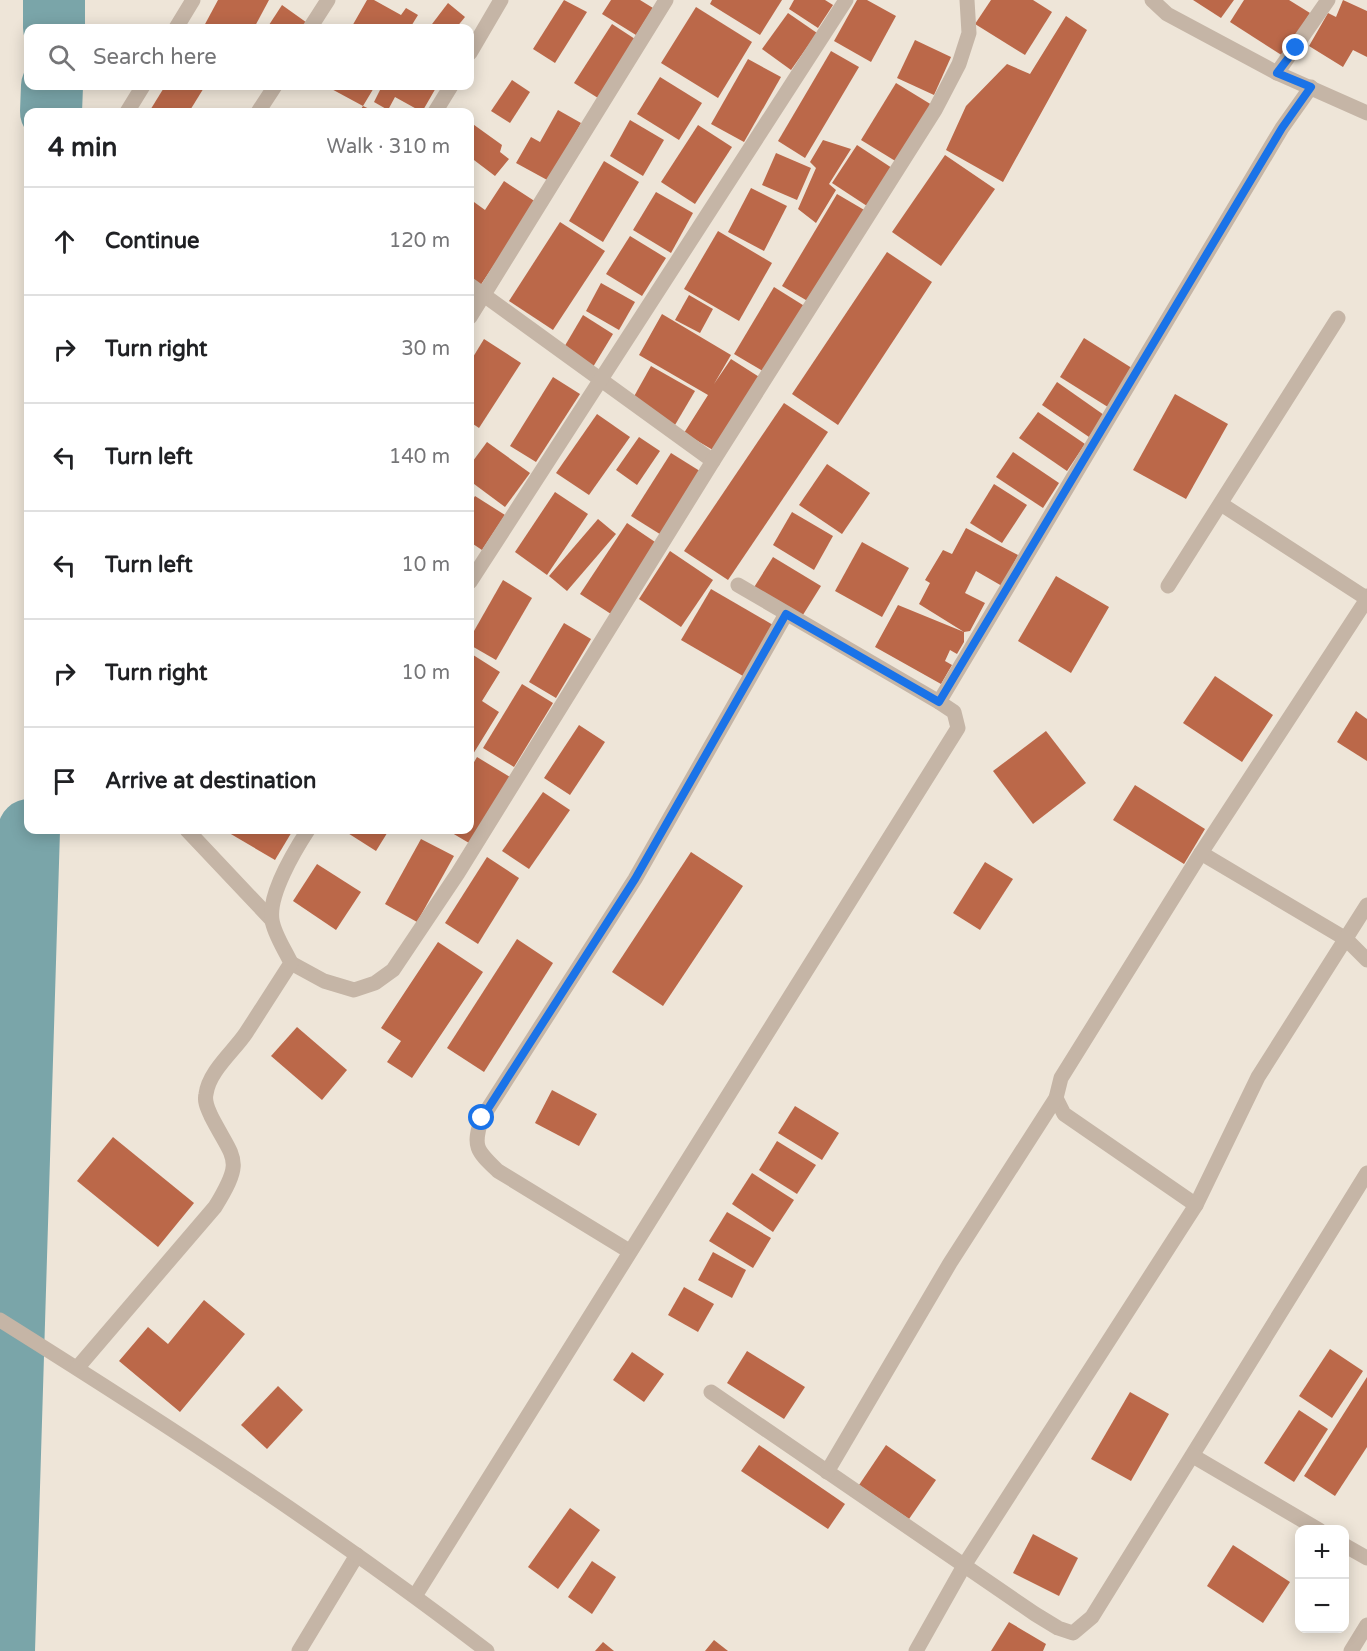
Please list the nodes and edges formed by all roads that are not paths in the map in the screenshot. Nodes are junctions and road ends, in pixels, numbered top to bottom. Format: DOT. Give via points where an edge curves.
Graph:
graph roads {
  1 [pos="193,0"];
  2 [pos="328,0"];
  3 [pos="501,0"];
  4 [pos="666,0"];
  5 [pos="846,0"];
  6 [pos="1152,0"];
  7 [pos="1328,0"];
  8 [pos="964,1"];
  9 [pos="178,24"];
  10 [pos="313,24"];
  11 [pos="474,47"];
  12 [pos="1277,73"];
  13 [pos="1311,87"];
  14 [pos="140,90"];
  15 [pos="272,90"];
  16 [pos="449,90"];
  17 [pos="129,108"];
  18 [pos="260,108"];
  19 [pos="437,108"];
  20 [pos="1367,113"];
  21 [pos="474,288"];
  22 [pos="483,295"];
  23 [pos="474,310"];
  24 [pos="1338,318"];
  25 [pos="602,381"];
  26 [pos="713,461"];
  27 [pos="1221,504"];
  28 [pos="474,576"];
  29 [pos="738,585"];
  30 [pos="1168,586"];
  31 [pos="1366,598"];
  32 [pos="786,614"];
  33 [pos="939,702"];
  34 [pos="191,834"];
  35 [pos="305,834"];
  36 [pos="1201,853"];
  37 [pos="1367,905"];
  38 [pos="271,919"];
  39 [pos="1346,939"];
  40 [pos="1367,960"];
  41 [pos="291,963"];
  42 [pos="1056,1098"];
  43 [pos="1367,1173"];
  44 [pos="1196,1205"];
  45 [pos="629,1251"];
  46 [pos="0,1320"];
  47 [pos="78,1367"];
  48 [pos="711,1392"];
  49 [pos="1193,1456"];
  50 [pos="827,1472"];
  51 [pos="1310,1525"];
  52 [pos="1349,1548"];
  53 [pos="357,1556"];
  54 [pos="1367,1558"];
  55 [pos="965,1564"];
  56 [pos="416,1596"];
  57 [pos="1367,1625"];
  58 [pos="299,1651"];
  59 [pos="487,1651"];
  60 [pos="916,1651"];
  61 [pos="1351,1651"];
  1 -- 9 [label="street"];
  2 -- 10 [label="street"];
  3 -- 11 [label="street"];
  4 -- 22 [label="street"];
  5 -- 25 [label="street"];
  6 -- 12 [label="street" via="1167,14"];
  7 -- 12 [label="street"];
  8 -- 26 [label="street" via="969,33 959,64 935,110"];
  12 -- 13 [label="street"];
  13 -- 20 [label="street"];
  13 -- 33 [label="street" via="1282,128"];
  14 -- 17 [label="street"];
  15 -- 18 [label="street"];
  16 -- 19 [label="street"];
  21 -- 22 [label="street"];
  22 -- 23 [label="street"];
  22 -- 25 [label="street"];
  24 -- 27 [label="street"];
  25 -- 26 [label="street"];
  25 -- 28 [label="street"];
  26 -- 41 [label="street" via="458,873 393,970 375,983 354,990 324,981"];
  27 -- 30 [label="street"];
  27 -- 31 [label="street"];
  29 -- 32 [label="street"];
  31 -- 36 [label="street"];
  32 -- 33 [label="street"];
  32 -- 45 [label="street" via="635,879 482,1118 475,1137 481,1155 498,1171"];
  33 -- 45 [label="street" via="954,712 958,721 954,739"];
  34 -- 38 [label="street"];
  35 -- 38 [label="street" via="278,888"];
  36 -- 39 [label="street"];
  36 -- 42 [label="street" via="1061,1078"];
  37 -- 39 [label="street"];
  38 -- 41 [label="street"];
  39 -- 40 [label="street"];
  39 -- 44 [label="street" via="1258,1077"];
  41 -- 47 [label="street" via="212,1078 206,1093 206,1106 233,1152 229,1184 215,1207"];
  42 -- 44 [label="street" via="1064,1114"];
  42 -- 50 [label="street" via="950,1263"];
  43 -- 49 [label="street"];
  44 -- 55 [label="street"];
  45 -- 56 [label="street"];
  46 -- 47 [label="street"];
  47 -- 53 [label="street"];
  48 -- 50 [label="street"];
  49 -- 51 [label="street"];
  49 -- 55 [label="street" via="1092,1617 1077,1631 1068,1632 1049,1623"];
  50 -- 55 [label="street"];
  52 -- 54 [label="street"];
  53 -- 56 [label="street"];
  53 -- 58 [label="street"];
  55 -- 60 [label="street"];
  56 -- 59 [label="street"];
  57 -- 61 [label="street"];
}
